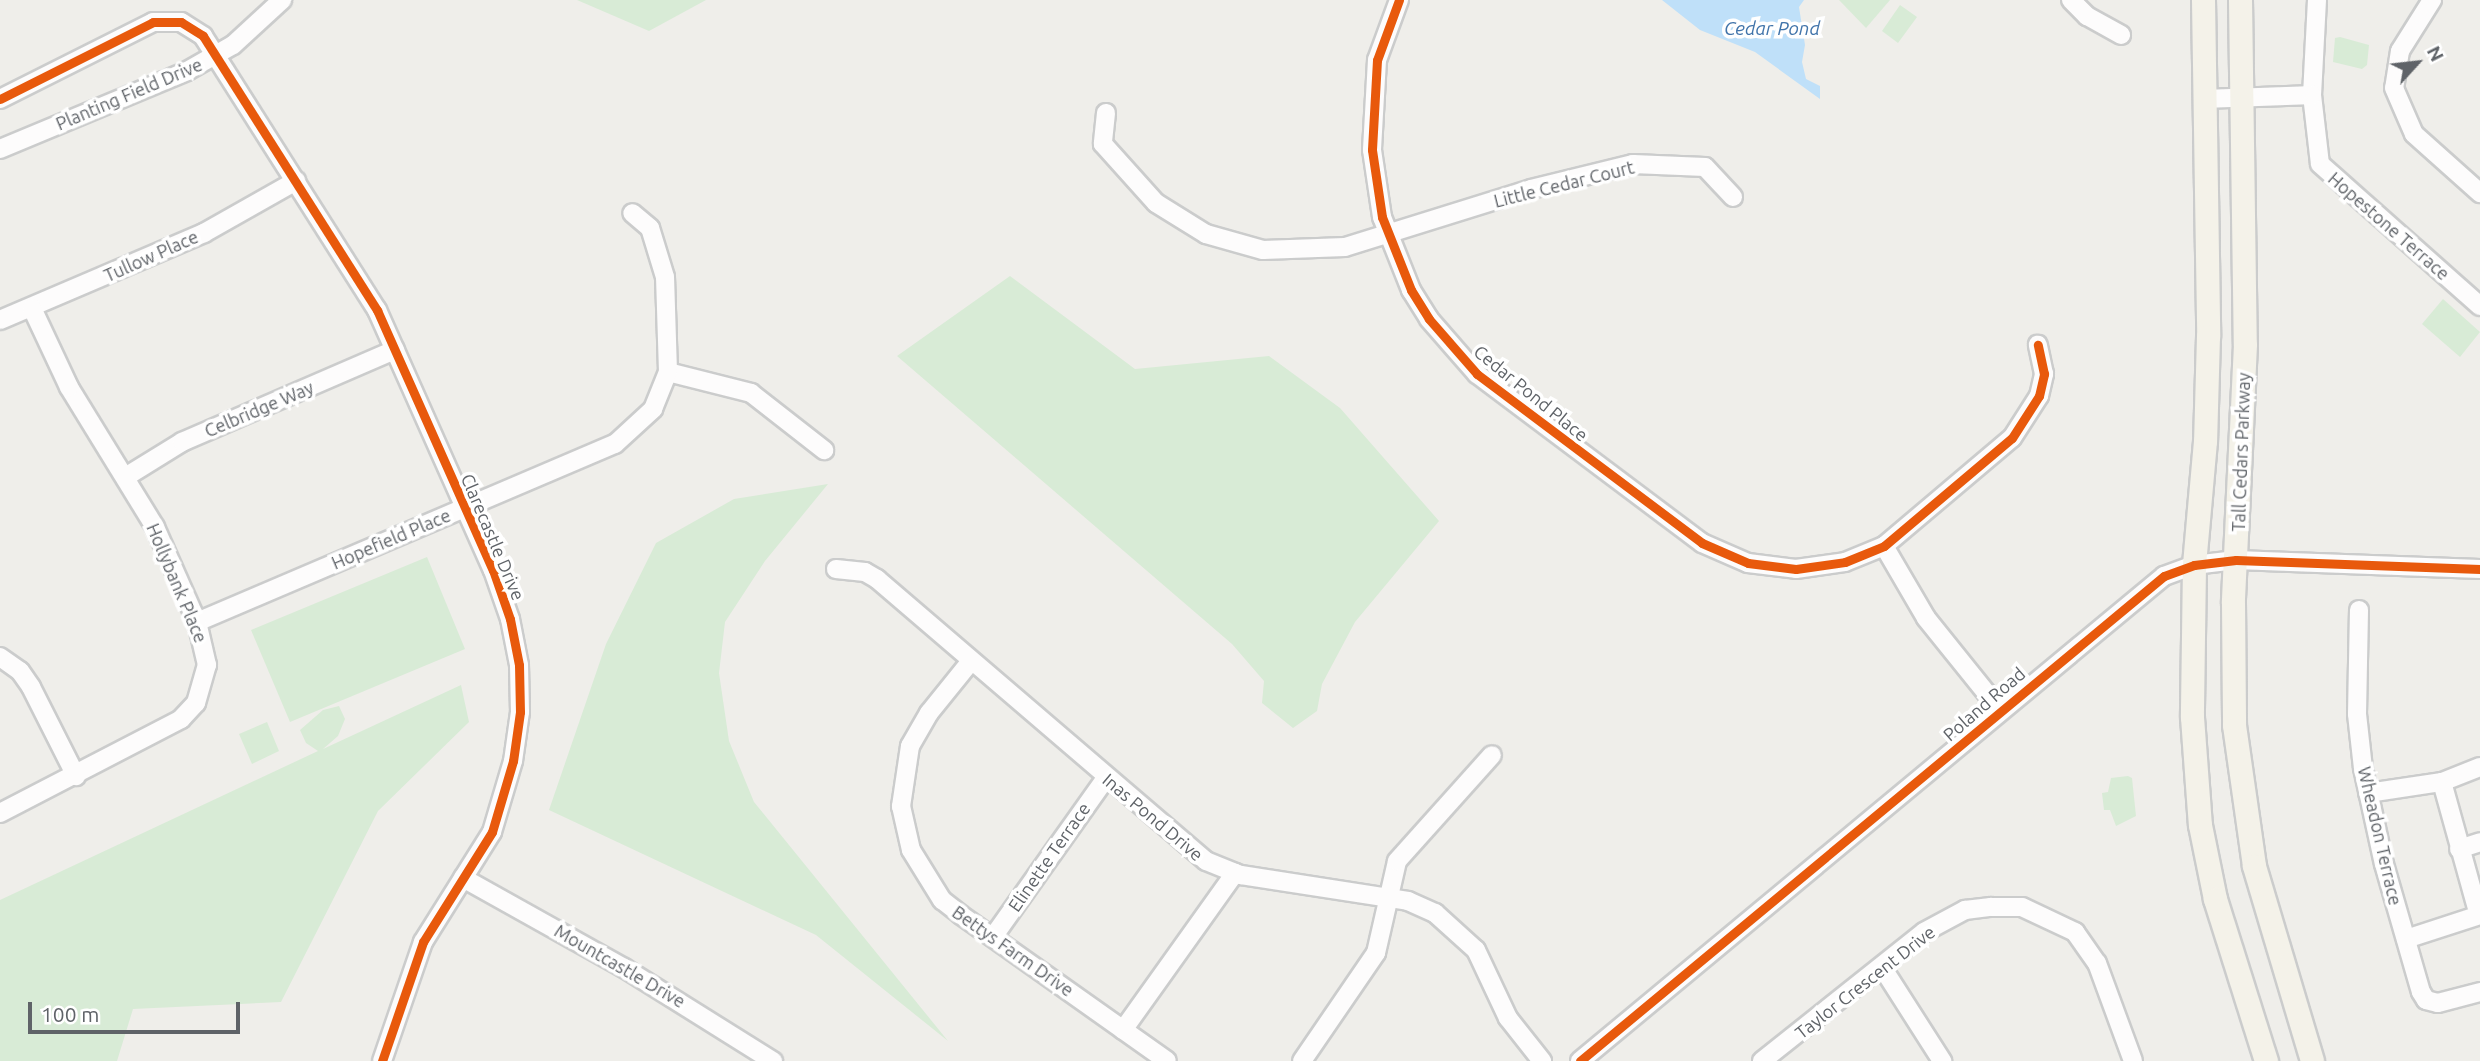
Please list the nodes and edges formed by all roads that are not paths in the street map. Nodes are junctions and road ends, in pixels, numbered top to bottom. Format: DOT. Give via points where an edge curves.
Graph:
graph roads {
  1 [pos="282,0"];
  2 [pos="1399,0"];
  3 [pos="2071,0"];
  4 [pos="2203,0"];
  5 [pos="2240,0"];
  6 [pos="2317,0"];
  7 [pos="2432,0"];
  8 [pos="2121,35"];
  9 [pos="217,55"];
  10 [pos="2312,95"];
  11 [pos="2241,98"];
  12 [pos="0,99"];
  13 [pos="2205,99"];
  14 [pos="1106,113"];
  15 [pos="0,149"];
  16 [pos="296,181"];
  17 [pos="2480,193"];
  18 [pos="1733,197"];
  19 [pos="632,213"];
  20 [pos="1387,234"];
  21 [pos="2480,306"];
  22 [pos="32,308"];
  23 [pos="0,320"];
  24 [pos="2038,345"];
  25 [pos="395,350"];
  26 [pos="668,372"];
  27 [pos="824,450"];
  28 [pos="127,476"];
  29 [pos="465,508"];
  30 [pos="1884,546"];
  31 [pos="2236,560"];
  32 [pos="2194,565"];
  33 [pos="836,569"];
  34 [pos="2480,569"];
  35 [pos="2359,610"];
  36 [pos="197,622"];
  37 [pos="0,656"];
  38 [pos="971,661"];
  39 [pos="2000,710"];
  40 [pos="1492,755"];
  41 [pos="2480,767"];
  42 [pos="76,776"];
  43 [pos="1106,778"];
  44 [pos="2442,782"];
  45 [pos="2368,793"];
  46 [pos="0,813"];
  47 [pos="2480,842"];
  48 [pos="2459,849"];
  49 [pos="1235,873"];
  50 [pos="463,877"];
  51 [pos="1390,898"];
  52 [pos="2479,915"];
  53 [pos="993,937"];
  54 [pos="2406,939"];
  55 [pos="1882,967"];
  56 [pos="2480,992"];
  57 [pos="1123,1030"];
  58 [pos="382,1061"];
  59 [pos="773,1061"];
  60 [pos="1167,1061"];
  61 [pos="1301,1061"];
  62 [pos="1542,1061"];
  63 [pos="1580,1061"];
  64 [pos="1762,1061"];
  65 [pos="1942,1061"];
  66 [pos="2133,1061"];
  67 [pos="2266,1061"];
  68 [pos="2312,1061"];
  1 -- 9 [label="street, Planting Field Drive"];
  2 -- 20 [label="street, Cedar Pond Place" via="1377,60 1372,150"];
  3 -- 8 [label="street" via="2087,16"];
  4 -- 13 [label="main road, Tall Cedars Parkway"];
  5 -- 11 [label="main road, Tall Cedars Parkway"];
  6 -- 10 [label="street, Hopestone Terrace"];
  7 -- 17 [label="street" via="2400,51 2394,88 2414,134"];
  9 -- 12 [label="street, Clarecastle Drive" via="192,27 167,20 153,22"];
  9 -- 15 [label="street, Planting Field Drive"];
  9 -- 16 [label="street, Clarecastle Drive"];
  10 -- 11 [label="street"];
  10 -- 21 [label="street, Hopestone Terrace" via="2315,149 2328,175"];
  11 -- 13 [label="street"];
  11 -- 31 [label="main road, Tall Cedars Parkway" via="2245,344"];
  13 -- 32 [label="main road, Tall Cedars Parkway" via="2207,389"];
  14 -- 20 [label="street, Little Cedar Court" via="1104,144 1117,164 1156,203 1206,233 1263,250 1290,252 1345,247"];
  16 -- 22 [label="street, Tullow Place" via="204,233"];
  16 -- 25 [label="street, Clarecastle Drive" via="377,310"];
  18 -- 20 [label="street, Little Cedar Court" via="1705,167 1633,164 1531,189"];
  19 -- 26 [label="street, Hopefield Place" via="650,228 665,277"];
  20 -- 30 [label="street, Cedar Pond Place" via="1429,319 1477,374 1702,543 1748,563 1796,569 1845,562"];
  22 -- 23 [label="street, Tullow Place"];
  22 -- 28 [label="street, Hollybank Place" via="69,387"];
  24 -- 30 [label="street, Cedar Pond Place" via="2044,374 2039,396 2012,438"];
  25 -- 28 [label="street, Celbridge Way" via="182,442"];
  25 -- 29 [label="street, Clarecastle Drive"];
  26 -- 27 [label="street" via="751,393"];
  26 -- 29 [label="street, Hopefield Place" via="653,409 615,444"];
  28 -- 36 [label="street, Hollybank Place"];
  29 -- 36 [label="street, Hopefield Place"];
  29 -- 50 [label="street, Clarecastle Drive" via="510,619 519,665 520,712 513,761 492,832"];
  30 -- 39 [label="street" via="1926,618"];
  31 -- 32 [label="street, Poland Road"];
  31 -- 34 [label="street, Poland Road"];
  31 -- 68 [label="main road, Tall Cedars Parkway" via="2232,660 2240,791 2271,929"];
  32 -- 39 [label="street, Poland Road" via="2148,587"];
  32 -- 67 [label="main road, Tall Cedars Parkway" via="2192,717 2200,825 2215,900"];
  33 -- 38 [label="street, Inas Pond Drive" via="865,572 877,579"];
  35 -- 45 [label="street, Wheadon Terrace" via="2357,714"];
  36 -- 42 [label="street, Hollybank Place" via="207,666 196,703 166,730"];
  37 -- 42 [label="street" via="20,671 31,687"];
  38 -- 43 [label="street, Inas Pond Drive"];
  38 -- 53 [label="street, Bettys Farm Drive" via="929,713 910,746 901,806 911,850 930,884 942,900"];
  39 -- 63 [label="street, Poland Road"];
  40 -- 51 [label="street" via="1397,861"];
  41 -- 44 [label="street"];
  42 -- 46 [label="street, Hollybank Place"];
  43 -- 49 [label="street, Inas Pond Drive" via="1194,853"];
  43 -- 53 [label="street, Elinette Terrace"];
  44 -- 45 [label="street"];
  44 -- 48 [label="street"];
  45 -- 54 [label="street, Wheadon Terrace"];
  47 -- 48 [label="street"];
  48 -- 52 [label="street"];
  49 -- 51 [label="street, Inas Pond Drive"];
  49 -- 57 [label="street"];
  50 -- 58 [label="street, Clarecastle Drive" via="423,942"];
  50 -- 59 [label="street, Mountcastle Drive" via="624,968"];
  51 -- 61 [label="street" via="1370,965"];
  51 -- 62 [label="street, Inas Pond Drive" via="1422,905 1467,940 1508,1018"];
  52 -- 54 [label="street"];
  53 -- 57 [label="street, Bettys Farm Drive"];
  54 -- 56 [label="street, Wheadon Terrace" via="2426,1000 2447,1002"];
  55 -- 64 [label="street, Taylor Crescent Drive"];
  55 -- 65 [label="street"];
  55 -- 66 [label="street, Taylor Crescent Drive" via="1924,932 1965,910 2022,907 2075,932 2097,963"];
  57 -- 60 [label="street, Bettys Farm Drive"];
}
